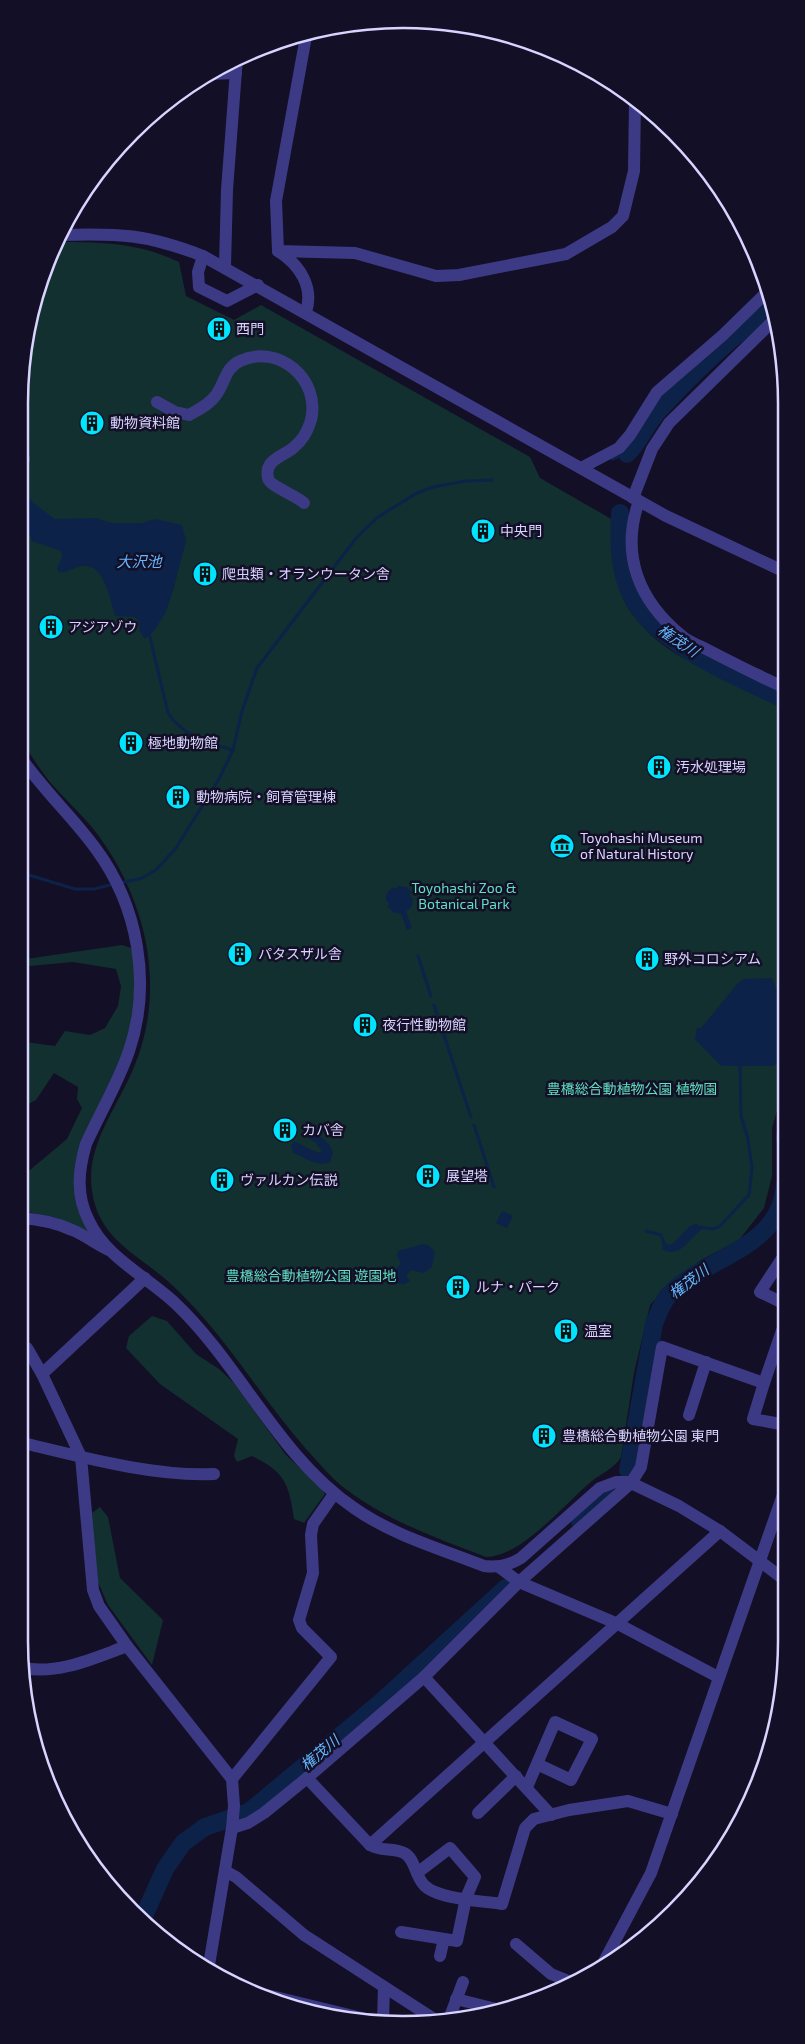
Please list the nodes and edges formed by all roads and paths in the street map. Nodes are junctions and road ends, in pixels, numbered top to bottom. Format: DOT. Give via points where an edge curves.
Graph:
graph roads {
  1 [pos="305,40"];
  2 [pos="236,66"];
  3 [pos="223,73"];
  4 [pos="236,73"];
  5 [pos="635,108"];
  6 [pos="67,235"];
  7 [pos="278,251"];
  8 [pos="203,256"];
  9 [pos="225,266"];
  10 [pos="258,285"];
  11 [pos="762,296"];
  12 [pos="306,312"];
  13 [pos="769,325"];
  14 [pos="157,402"];
  15 [pos="581,468"];
  16 [pos="636,499"];
  17 [pos="304,503"];
  18 [pos="778,568"];
  19 [pos="778,684"];
  20 [pos="28,766"];
  21 [pos="28,1218"];
  22 [pos="112,1251"];
  23 [pos="778,1265"];
  24 [pos="145,1278"];
  25 [pos="778,1301"];
  26 [pos="778,1342"];
  27 [pos="28,1350"];
  28 [pos="706,1362"];
  29 [pos="42,1374"];
  30 [pos="764,1382"];
  31 [pos="688,1415"];
  32 [pos="778,1424"];
  33 [pos="28,1444"];
  34 [pos="81,1457"];
  35 [pos="214,1474"];
  36 [pos="631,1483"];
  37 [pos="334,1494"];
  38 [pos="778,1509"];
  39 [pos="720,1531"];
  40 [pos="759,1562"];
  41 [pos="499,1567"];
  42 [pos="778,1575"];
  43 [pos="519,1582"];
  44 [pos="618,1624"];
  45 [pos="127,1646"];
  46 [pos="28,1669"];
  47 [pos="424,1676"];
  48 [pos="718,1677"];
  49 [pos="486,1743"];
  50 [pos="537,1764"];
  51 [pos="516,1776"];
  52 [pos="308,1778"];
  53 [pos="232,1779"];
  54 [pos="527,1787"];
  55 [pos="478,1813"];
  56 [pos="672,1814"];
  57 [pos="551,1815"];
  58 [pos="232,1826"];
  59 [pos="370,1845"];
  60 [pos="225,1871"];
  61 [pos="417,1873"];
  62 [pos="466,1898"];
  63 [pos="401,1932"];
  64 [pos="444,1939"];
  65 [pos="516,1944"];
  66 [pos="607,1955"];
  67 [pos="440,1956"];
  68 [pos="209,1963"];
  69 [pos="565,1979"];
  70 [pos="463,1982"];
  71 [pos="384,1987"];
  72 [pos="456,1999"];
  73 [pos="487,2007"];
  74 [pos="451,2013"];
  75 [pos="383,2016"];
  76 [pos="429,2016"];
  1 -- 7 [label="street" via="276,201"];
  2 -- 4 [label="street"];
  3 -- 4 [label="street"];
  4 -- 9 [label="street"];
  5 -- 7 [label="street" via="634,171 623,216 612,228 566,254 459,275 436,276 355,253"];
  6 -- 8 [label="street" via="134,235 168,242"];
  7 -- 12 [label="street" via="296,266 304,278 309,293"];
  8 -- 9 [label="street"];
  8 -- 10 [label="street" via="198,272 199,287 227,301"];
  9 -- 10 [label="street"];
  10 -- 12 [label="street"];
  11 -- 15 [label="street" via="657,392 619,448"];
  12 -- 15 [label="street"];
  13 -- 16 [label="street" via="669,423 652,449"];
  14 -- 17 [label="street" via="189,415 212,400 226,374 241,361 266,356 290,365 302,376 309,390 311,420 300,442 271,463 267,476 273,485"];
  15 -- 16 [label="street"];
  16 -- 18 [label="street"];
  16 -- 19 [label="street" via="632,552 639,585 649,601 683,637"];
  20 -- 22 [label="street" via="104,860 123,897 136,940 140,988 134,1035 124,1065 86,1144 79,1177 80,1196 89,1222"];
  21 -- 22 [label="street" via="73,1230"];
  22 -- 24 [label="street"];
  23 -- 25 [label="street" via="760,1292"];
  24 -- 29 [label="street"];
  24 -- 37 [label="street" via="199,1328 300,1460"];
  26 -- 30 [label="street"];
  27 -- 29 [label="street"];
  28 -- 30 [label="street"];
  28 -- 31 [label="street"];
  28 -- 36 [label="street" via="662,1347 641,1466"];
  29 -- 34 [label="street"];
  30 -- 32 [label="street" via="753,1419"];
  33 -- 34 [label="street"];
  34 -- 35 [label="street" via="187,1475"];
  34 -- 45 [label="street" via="93,1590 99,1606"];
  36 -- 39 [label="street" via="679,1506"];
  36 -- 41 [label="street" via="616,1482 600,1488 521,1558"];
  36 -- 43 [label="street"];
  37 -- 41 [label="street" via="399,1532 484,1566"];
  37 -- 53 [label="street" via="313,1524 313,1573 299,1620 302,1628 331,1657"];
  38 -- 40 [label="street"];
  39 -- 40 [label="street"];
  39 -- 44 [label="street"];
  40 -- 42 [label="street"];
  40 -- 48 [label="street"];
  41 -- 43 [label="street"];
  43 -- 44 [label="street"];
  43 -- 47 [label="street"];
  44 -- 48 [label="street"];
  44 -- 49 [label="street"];
  45 -- 46 [label="street" via="67,1667"];
  45 -- 53 [label="street"];
  47 -- 49 [label="street"];
  47 -- 52 [label="street"];
  48 -- 56 [label="street"];
  49 -- 51 [label="street"];
  49 -- 59 [label="street"];
  50 -- 50 [label="street" via="555,1722 592,1739 571,1780"];
  50 -- 54 [label="street"];
  51 -- 54 [label="street"];
  51 -- 55 [label="street"];
  52 -- 58 [label="street" via="256,1818"];
  52 -- 59 [label="street"];
  53 -- 58 [label="street"];
  54 -- 57 [label="street"];
  56 -- 57 [label="street" via="628,1801"];
  56 -- 66 [label="street" via="651,1873"];
  57 -- 62 [label="street" via="534,1818 525,1828 502,1904"];
  58 -- 60 [label="street"];
  59 -- 61 [label="street" via="378,1850 403,1852 411,1859"];
  60 -- 68 [label="street"];
  60 -- 71 [label="street" via="304,1935"];
  61 -- 62 [label="street" via="424,1885 436,1893"];
  61 -- 62 [label="street" via="450,1848 475,1876"];
  62 -- 64 [label="street" via="457,1941"];
  63 -- 64 [label="street"];
  64 -- 67 [label="street"];
  65 -- 69 [label="street" via="551,1974"];
  70 -- 72 [label="street"];
  71 -- 75 [label="street"];
  71 -- 76 [label="street"];
  72 -- 73 [label="street"];
  72 -- 74 [label="street"];
}
